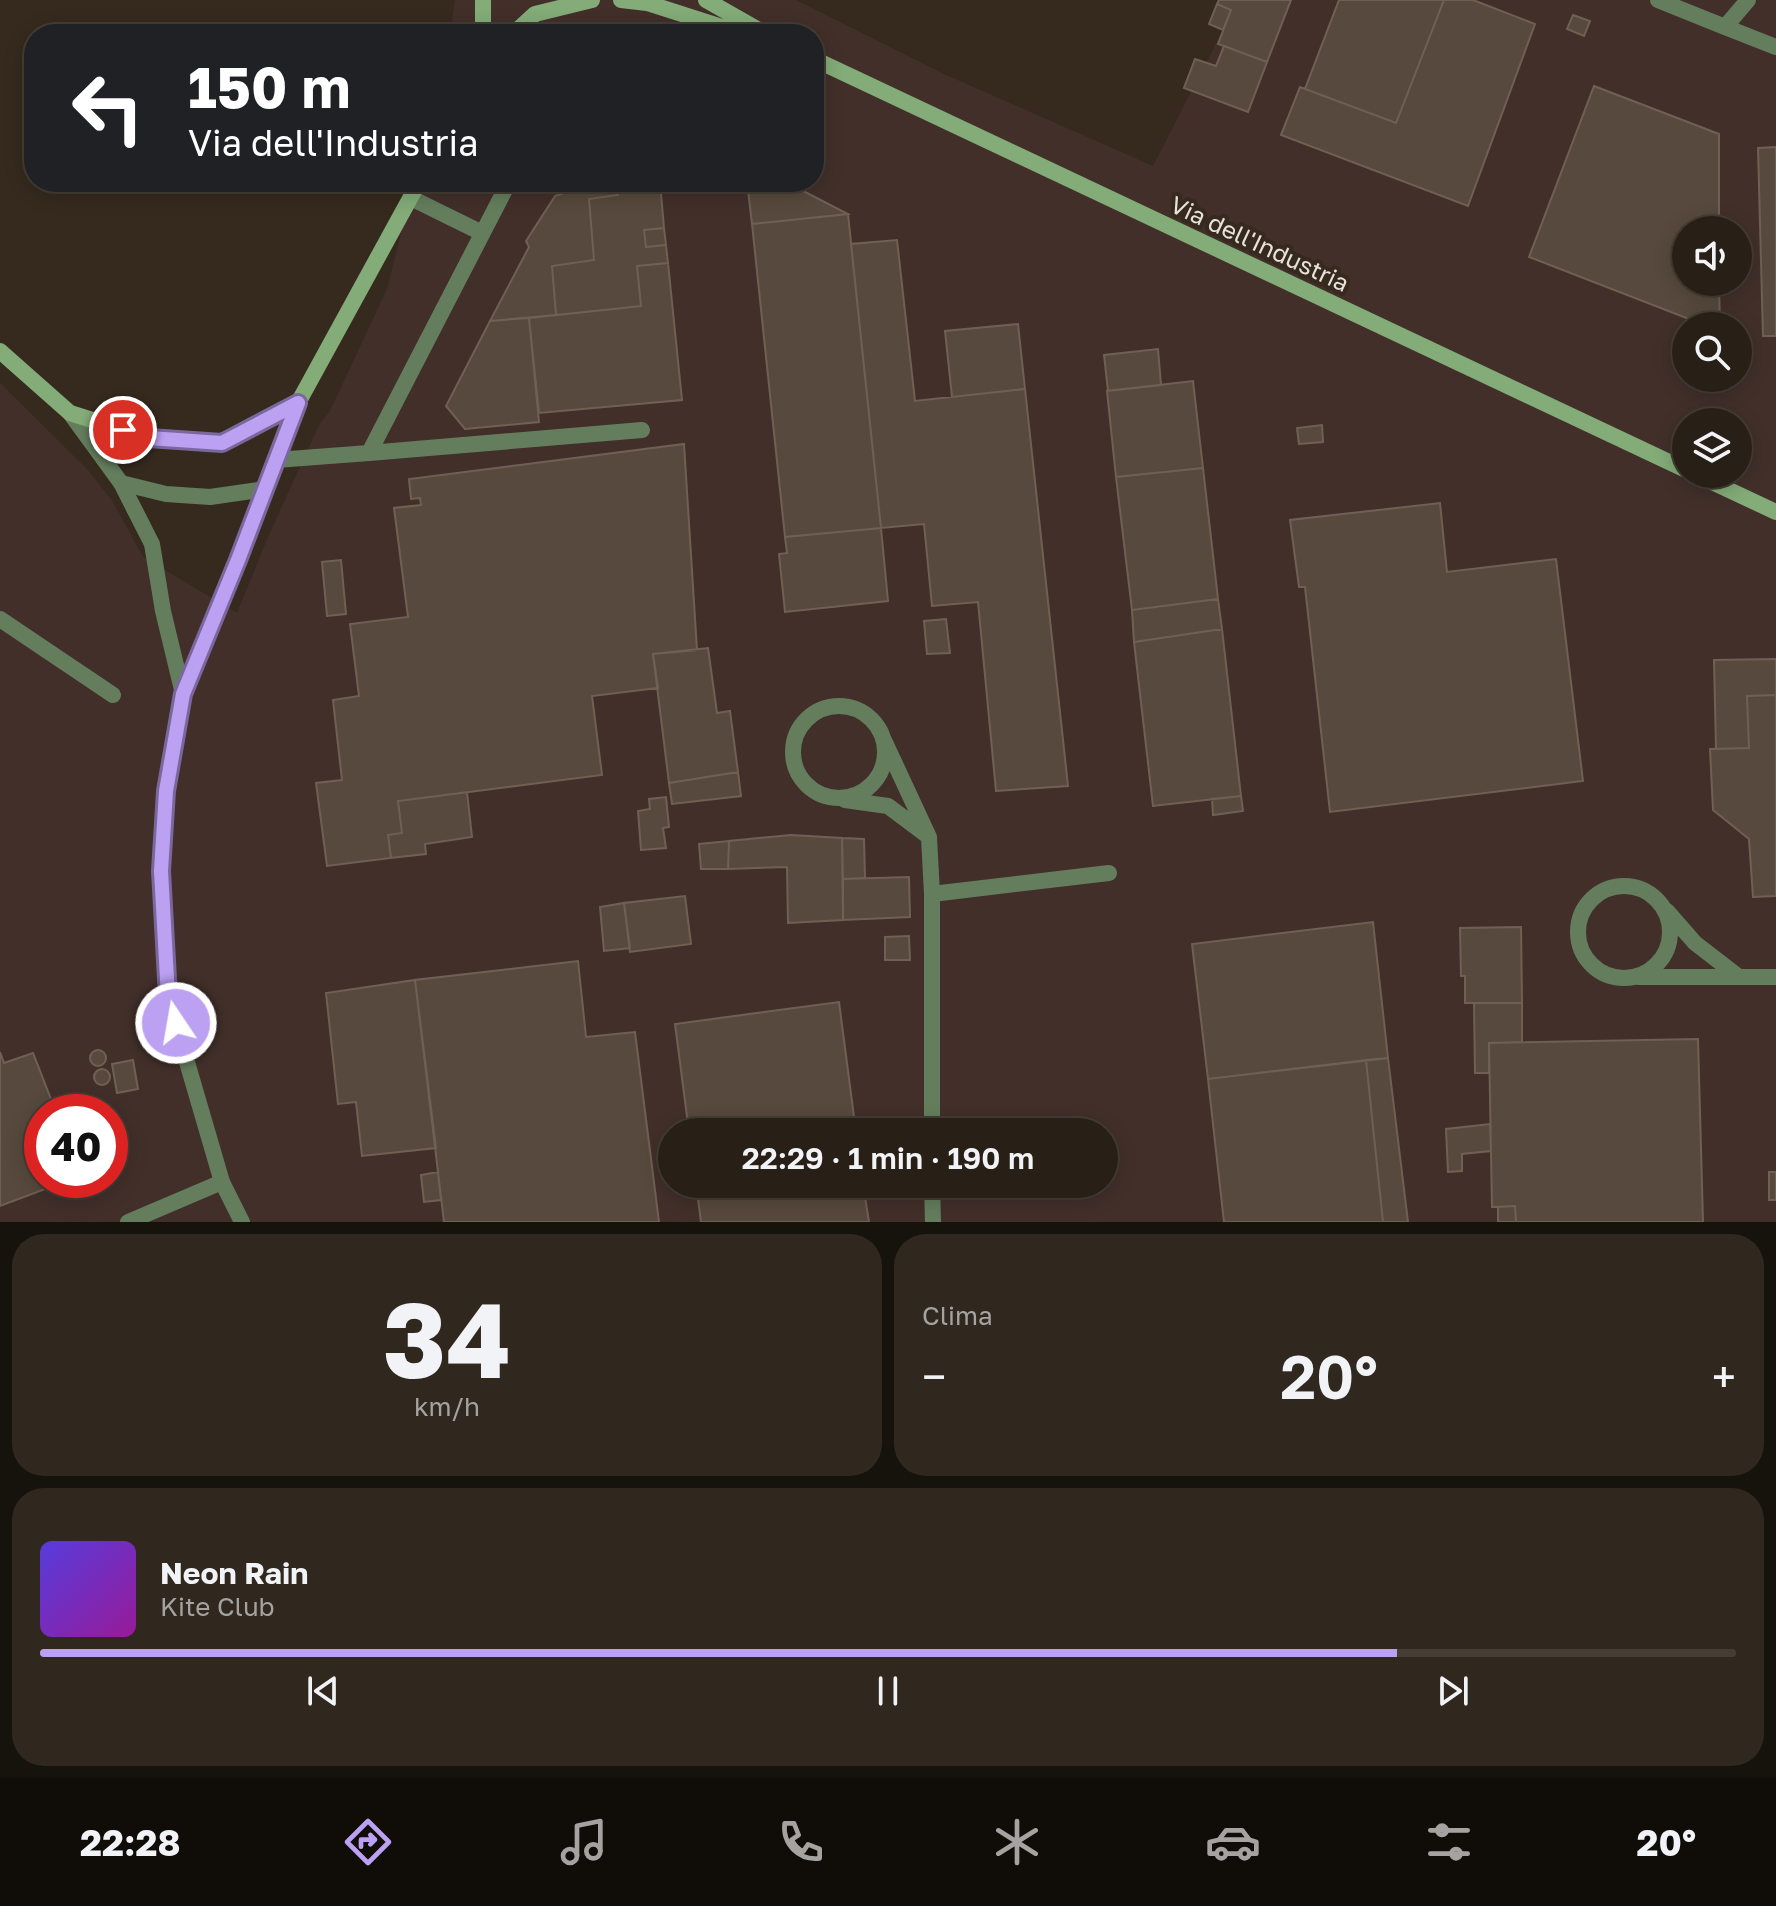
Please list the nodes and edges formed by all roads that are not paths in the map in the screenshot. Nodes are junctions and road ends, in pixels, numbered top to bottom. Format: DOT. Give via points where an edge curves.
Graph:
graph roads {
  1 [pos="483,0"];
  2 [pos="592,0"];
  3 [pos="621,0"];
  4 [pos="706,0"];
  5 [pos="1658,0"];
  6 [pos="1748,0"];
  7 [pos="483,24"];
  8 [pos="524,24"];
  9 [pos="713,24"];
  10 [pos="748,24"];
  11 [pos="1725,27"];
  12 [pos="1776,47"];
  13 [pos="824,64"];
  14 [pos="414,192"];
  15 [pos="504,192"];
  16 [pos="411,198"];
  17 [pos="482,233"];
  18 [pos="0,351"];
  19 [pos="298,403"];
  20 [pos="70,413"];
  21 [pos="642,430"];
  22 [pos="369,453"];
  23 [pos="276,460"];
  24 [pos="1672,463"];
  25 [pos="121,483"];
  26 [pos="1725,488"];
  27 [pos="265,489"];
  28 [pos="1776,512"];
  29 [pos="0,619"];
  30 [pos="183,694"];
  31 [pos="113,695"];
  32 [pos="883,738"];
  33 [pos="835,798"];
  34 [pos="929,837"];
  35 [pos="1109,873"];
  36 [pos="932,894"];
  37 [pos="1660,903"];
  38 [pos="1619,977"];
  39 [pos="1739,977"];
  40 [pos="1776,977"];
  41 [pos="932,1118"];
  42 [pos="222,1182"];
  43 [pos="932,1198"];
  44 [pos="128,1222"];
  45 [pos="242,1222"];
  46 [pos="933,1222"];
  1 -- 7 [label="main road"];
  2 -- 8 [label="main road" via="535,14"];
  3 -- 9 [label="main road"];
  4 -- 10 [label="main road"];
  5 -- 11 [label="street"];
  6 -- 11 [label="street"];
  11 -- 12 [label="street"];
  13 -- 24 [label="main road, Via dell'Industria"];
  14 -- 16 [label="main road"];
  15 -- 17 [label="street"];
  16 -- 17 [label="street"];
  16 -- 19 [label="main road"];
  17 -- 22 [label="street"];
  18 -- 20 [label="main road"];
  19 -- 20 [label="main road" via="222,443 149,438"];
  19 -- 23 [label="street"];
  20 -- 25 [label="street"];
  21 -- 22 [label="street"];
  22 -- 23 [label="street"];
  23 -- 27 [label="street"];
  25 -- 27 [label="street" via="210,497"];
  25 -- 30 [label="street" via="152,544"];
  26 -- 28 [label="main road"];
  27 -- 30 [label="street"];
  29 -- 31 [label="street"];
  30 -- 42 [label="street" via="166,791 161,871 168,997"];
  32 -- 33 [label="street" via="882,769 874,782 863,792"];
  32 -- 33 [label="street" via="875,724 849,707 818,711 806,720 794,747 799,775 820,794"];
  32 -- 34 [label="street"];
  33 -- 34 [label="street" via="888,806"];
  34 -- 36 [label="street"];
  35 -- 36 [label="street"];
  36 -- 41 [label="street"];
  37 -- 38 [label="street" via="1668,917 1667,948 1648,971"];
  37 -- 38 [label="street" via="1634,887 1618,886 1604,890 1582,912 1578,926 1584,954 1593,966"];
  37 -- 39 [label="street" via="1695,943"];
  38 -- 39 [label="street"];
  39 -- 40 [label="street"];
  42 -- 44 [label="street"];
  42 -- 45 [label="street"];
  43 -- 46 [label="street"];
}
